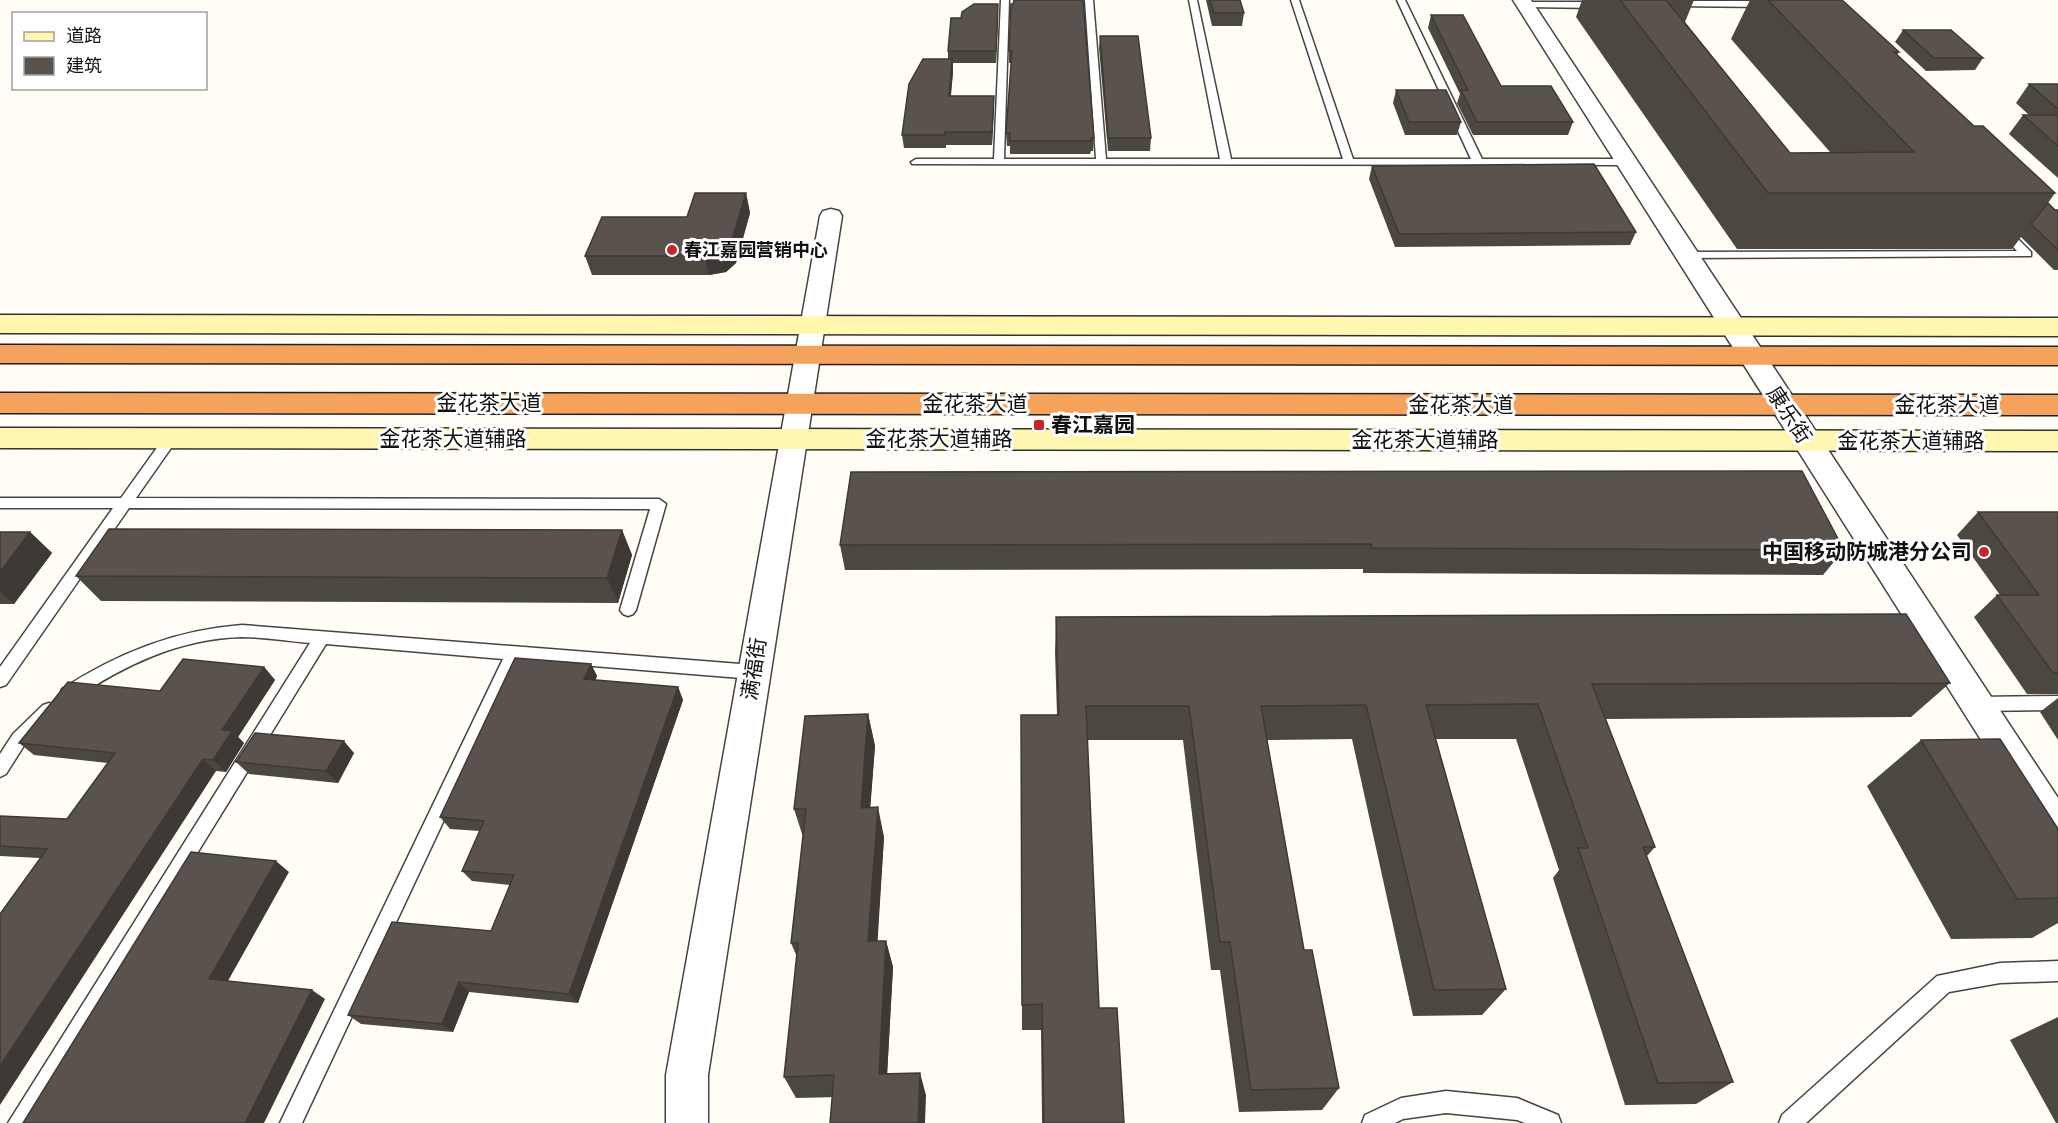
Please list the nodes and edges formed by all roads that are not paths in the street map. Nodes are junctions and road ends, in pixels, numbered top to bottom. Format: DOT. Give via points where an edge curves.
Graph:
graph roads {
  1 [pos="1005,0"];
  2 [pos="1089,0"];
  3 [pos="1193,0"];
  4 [pos="1295,0"];
  5 [pos="1401,0"];
  6 [pos="1523,2"];
  7 [pos="1665,4"];
  8 [pos="1782,4"];
  9 [pos="1606,5"];
  10 [pos="916,162"];
  11 [pos="999,162"];
  12 [pos="1101,162"];
  13 [pos="1226,162"];
  14 [pos="1349,162"];
  15 [pos="1478,162"];
  16 [pos="1625,162"];
  17 [pos="831,216"];
  18 [pos="1994,220"];
  19 [pos="1686,255"];
  20 [pos="0,324"];
  21 [pos="812,325"];
  22 [pos="1732,326"];
  23 [pos="2058,327"];
  24 [pos="0,354"];
  25 [pos="807,355"];
  26 [pos="1751,356"];
  27 [pos="2058,356"];
  28 [pos="0,402"];
  29 [pos="798,404"];
  30 [pos="1783,405"];
  31 [pos="2058,405"];
  32 [pos="0,438"];
  33 [pos="171,438"];
  34 [pos="792,439"];
  35 [pos="1806,441"];
  36 [pos="2058,441"];
  37 [pos="0,503"];
  38 [pos="125,503"];
  39 [pos="628,610"];
  40 [pos="322,637"];
  41 [pos="514,653"];
  42 [pos="753,672"];
  43 [pos="0,680"];
  44 [pos="2058,703"];
  45 [pos="1977,704"];
  46 [pos="0,769"];
  47 [pos="2058,829"];
  48 [pos="2058,971"];
  49 [pos="19,1123"];
  50 [pos="291,1123"];
  51 [pos="687,1123"];
  52 [pos="1373,1123"];
  53 [pos="1550,1123"];
  54 [pos="1790,1123"];
  1 -- 11 [label="lane"];
  2 -- 12 [label="lane"];
  3 -- 13 [label="lane"];
  4 -- 14 [label="lane"];
  5 -- 15 [label="lane"];
  6 -- 9 [label="lane"];
  6 -- 16 [label="street, 康乐街"];
  7 -- 8 [label="lane"];
  10 -- 11 [label="lane"];
  11 -- 12 [label="lane"];
  12 -- 13 [label="lane"];
  13 -- 14 [label="lane"];
  14 -- 15 [label="lane"];
  15 -- 16 [label="lane"];
  16 -- 19 [label="street, 康乐街"];
  17 -- 21 [label="street, 满福街"];
  18 -- 19 [label="lane" via="2027,254"];
  19 -- 22 [label="street, 康乐街"];
  20 -- 21 [label="street"];
  21 -- 22 [label="street"];
  21 -- 25 [label="street, 满福街"];
  22 -- 23 [label="street"];
  22 -- 26 [label="street, 康乐街"];
  24 -- 25 [label="highway"];
  25 -- 26 [label="highway"];
  25 -- 29 [label="street, 满福街"];
  26 -- 27 [label="highway"];
  26 -- 30 [label="street, 康乐街"];
  28 -- 29 [label="highway, 金花茶大道"];
  29 -- 30 [label="highway, 金花茶大道"];
  29 -- 34 [label="street, 满福街"];
  30 -- 31 [label="highway, 金花茶大道"];
  30 -- 35 [label="street, 康乐街"];
  32 -- 33 [label="street, 金花茶大道辅路"];
  33 -- 34 [label="street, 金花茶大道辅路"];
  33 -- 38 [label="lane"];
  34 -- 35 [label="street, 金花茶大道辅路"];
  34 -- 42 [label="street, 满福街"];
  35 -- 36 [label="street, 金花茶大道辅路"];
  35 -- 45 [label="street, 康乐街"];
  37 -- 38 [label="lane"];
  38 -- 39 [label="lane" via="659,504"];
  38 -- 43 [label="lane"];
  40 -- 41 [label="lane"];
  40 -- 46 [label="lane" via="220,631 148,649 93,677 41,716 19,739"];
  40 -- 49 [label="lane"];
  41 -- 42 [label="lane"];
  41 -- 50 [label="lane"];
  42 -- 51 [label="street, 满福街" via="687,1075"];
  44 -- 45 [label="lane"];
  45 -- 47 [label="street, 康乐街"];
  48 -- 54 [label="lane" via="2000,973 1944,982"];
  52 -- 53 [label="lane" via="1401,1109 1446,1102 1517,1109"];
}
